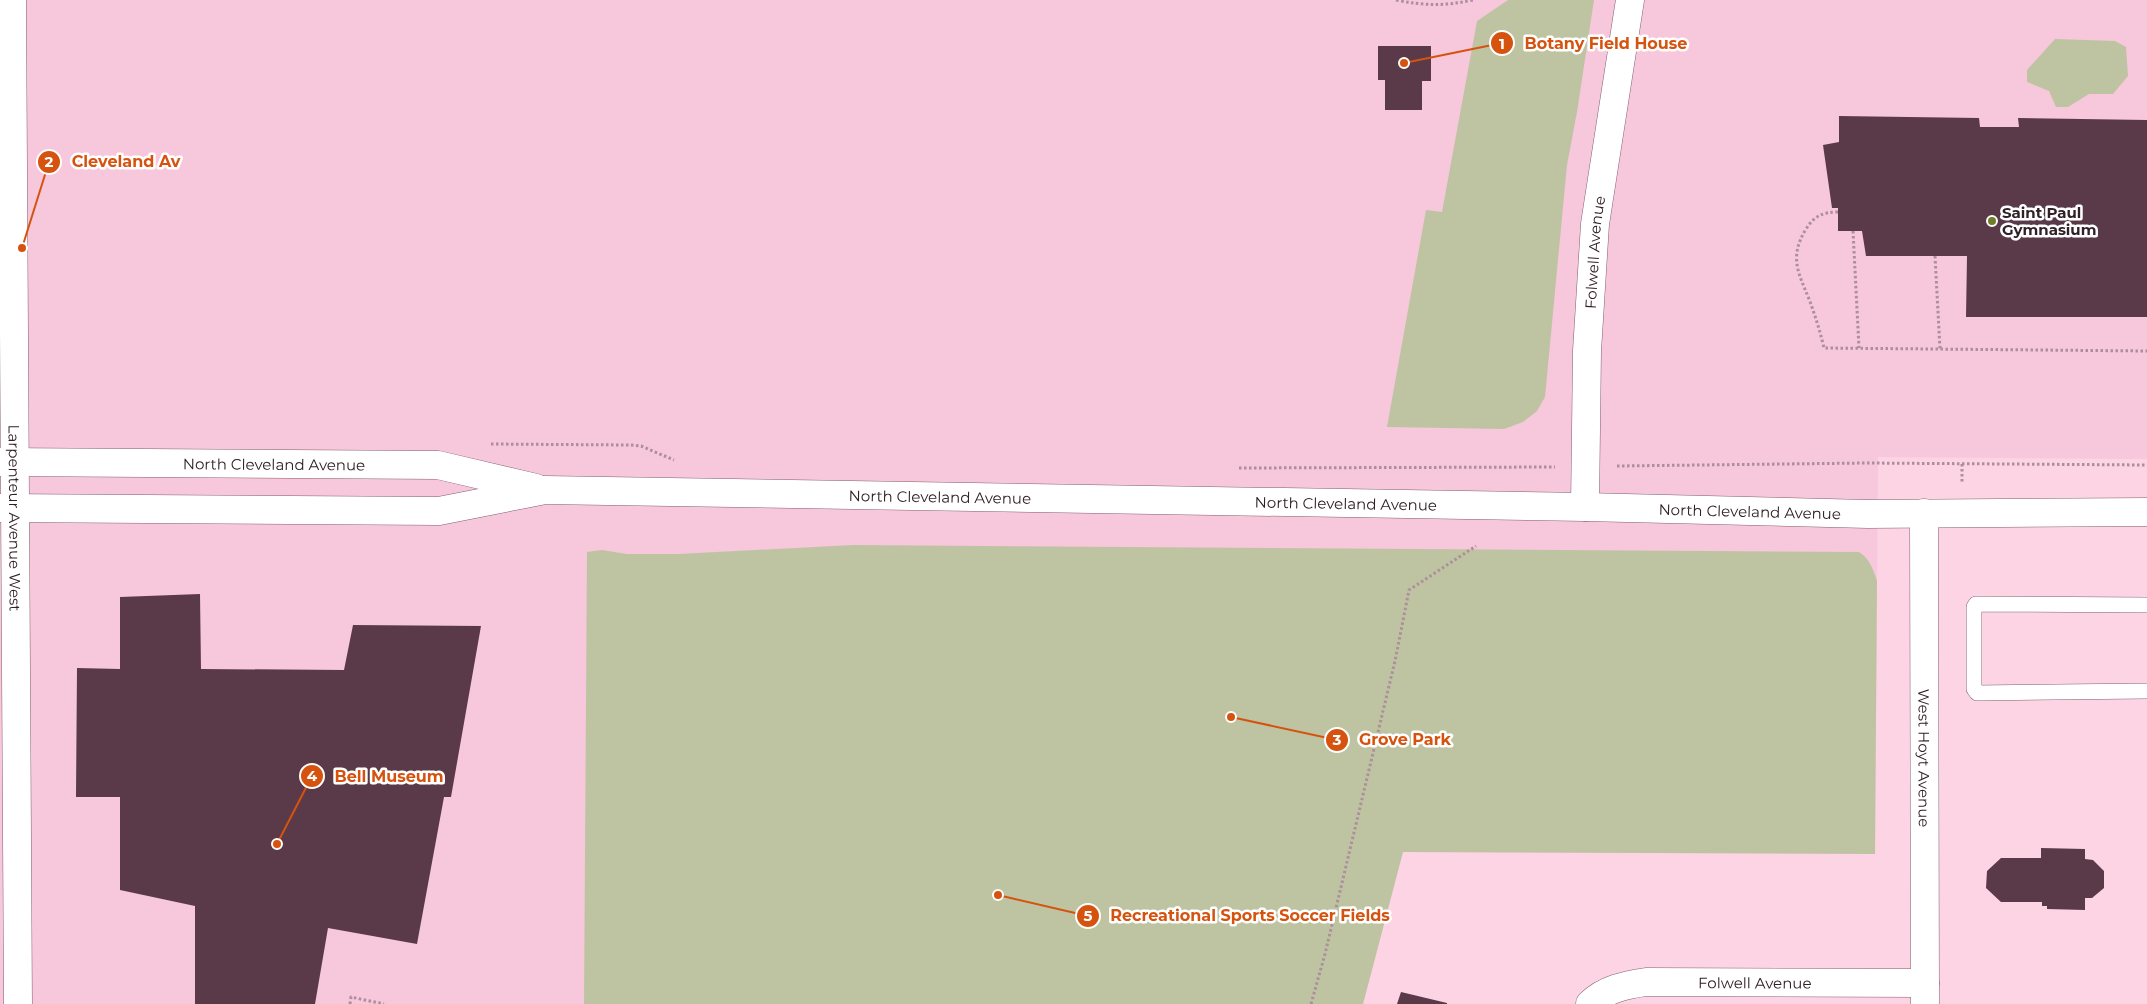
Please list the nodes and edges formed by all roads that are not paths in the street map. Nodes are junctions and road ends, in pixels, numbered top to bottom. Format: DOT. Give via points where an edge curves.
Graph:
graph roads {
  1 [pos="12,0"];
  2 [pos="1630,0"];
  3 [pos="7,462"];
  4 [pos="545,490"];
  5 [pos="1585,507"];
  6 [pos="7,508"];
  7 [pos="2147,512"];
  8 [pos="1924,513"];
  9 [pos="2147,604"];
  10 [pos="2147,691"];
  11 [pos="1925,994"];
  12 [pos="18,1004"];
  13 [pos="1590,1004"];
  1 -- 3 [label="main road, Larpenteur Avenue West"];
  2 -- 5 [label="main road, Folwell Avenue" via="1595,224 1586,351"];
  3 -- 4 [label="main road, North Cleveland Avenue" via="438,465"];
  3 -- 6 [label="main road, Larpenteur Avenue West"];
  4 -- 5 [label="main road, North Cleveland Avenue"];
  4 -- 6 [label="main road, North Cleveland Avenue" via="439,511"];
  5 -- 8 [label="main road, North Cleveland Avenue"];
  6 -- 12 [label="main road, Larpenteur Avenue West"];
  7 -- 8 [label="main road, North Cleveland Avenue"];
  8 -- 11 [label="main road, West Hoyt Avenue"];
  9 -- 10 [label="lane" via="1976,604 1974,607 1974,689 1977,693"];
  11 -- 13 [label="main road, Folwell Avenue" via="1646,982 1608,992"];
}
